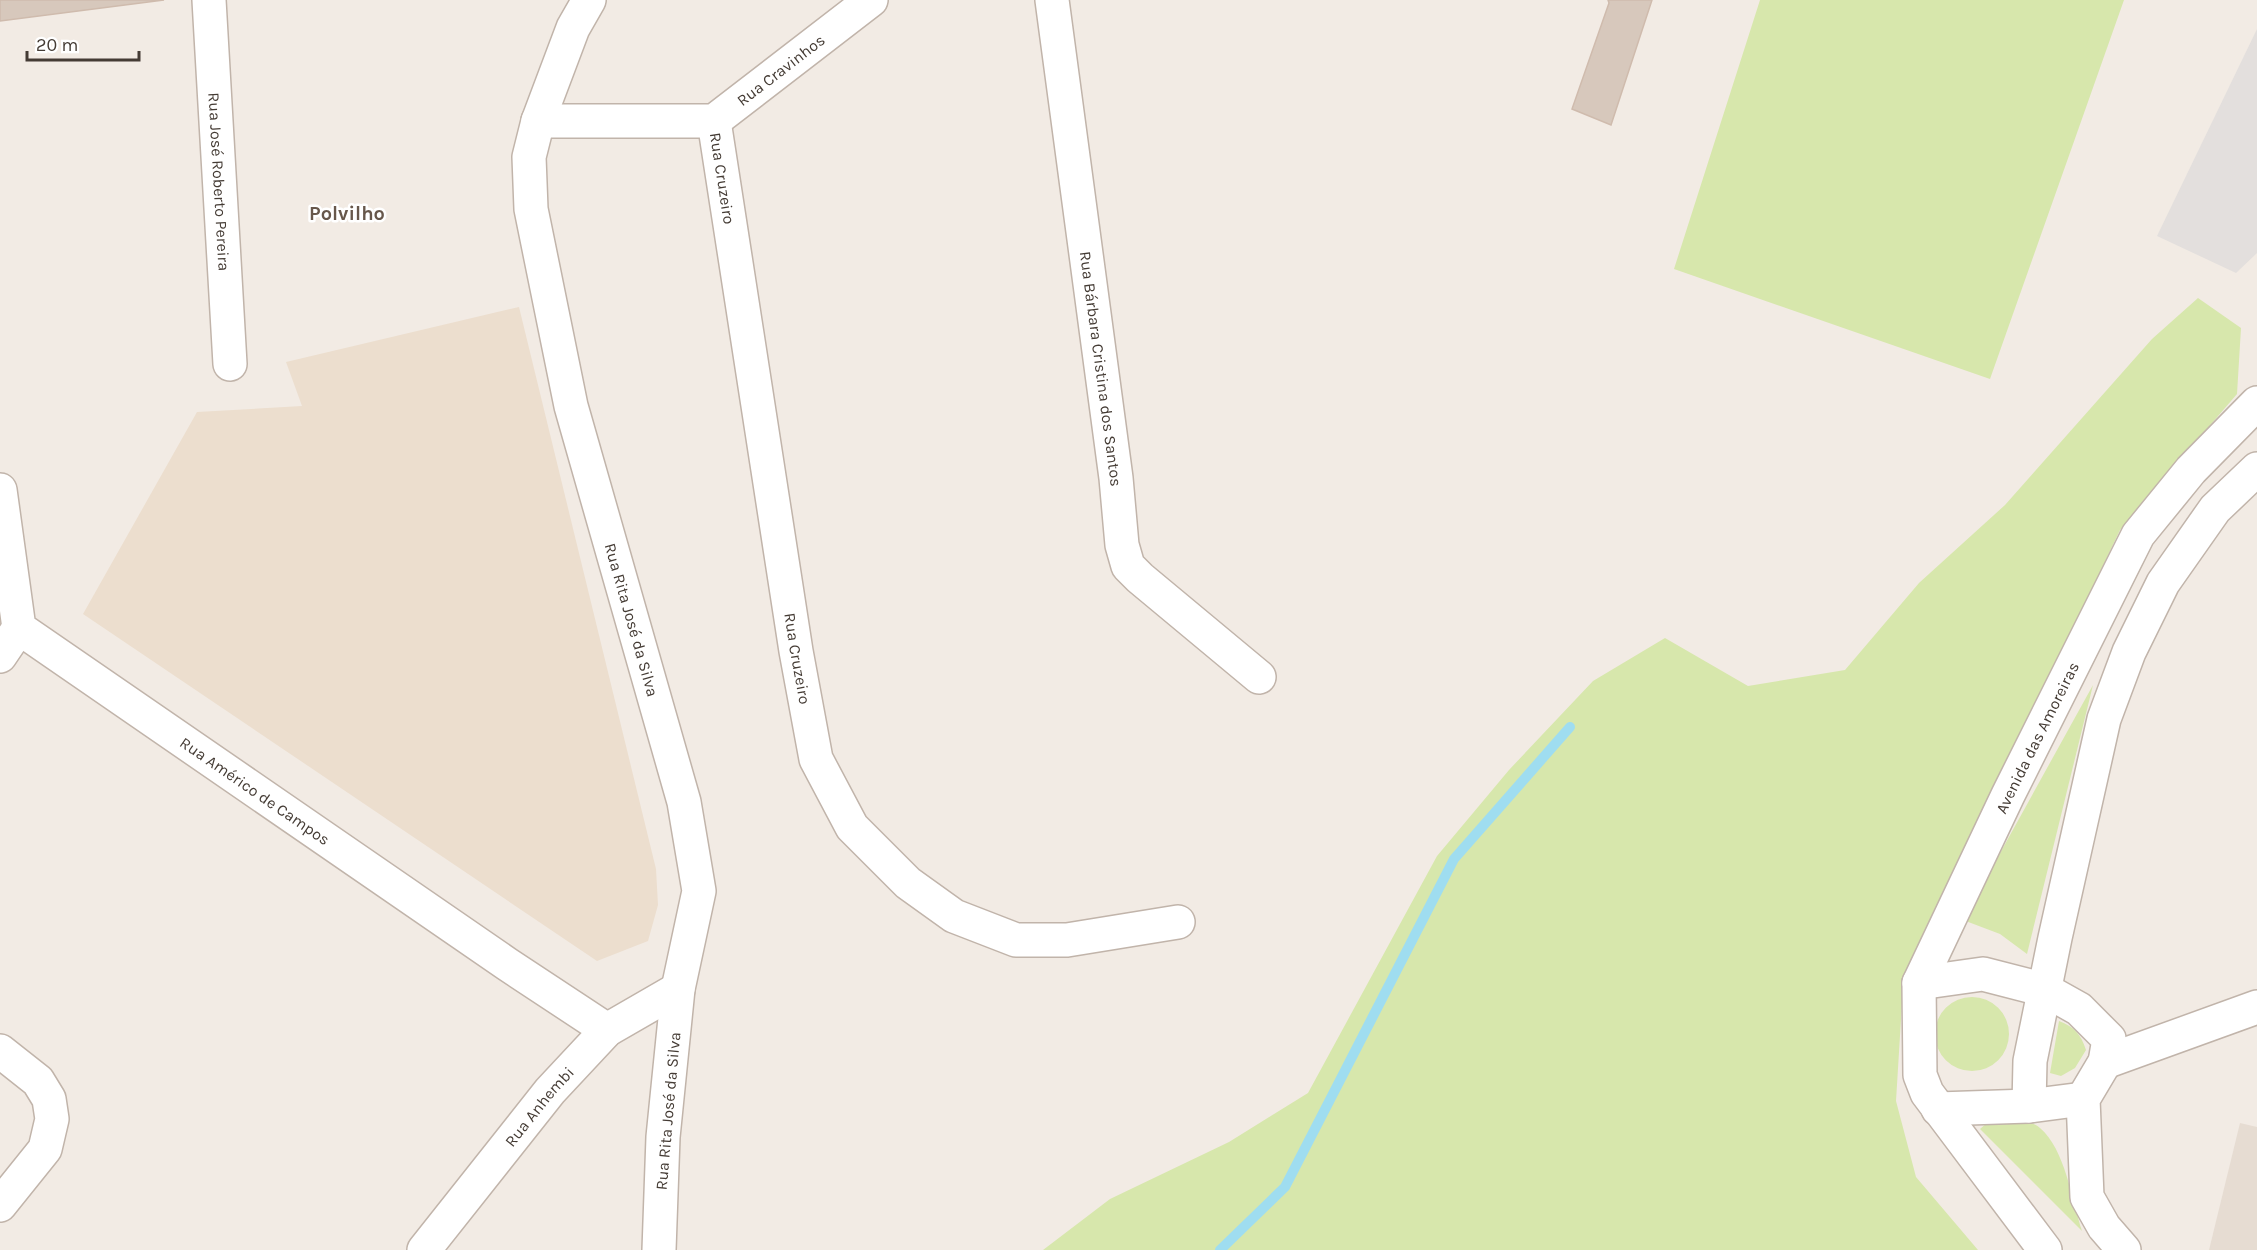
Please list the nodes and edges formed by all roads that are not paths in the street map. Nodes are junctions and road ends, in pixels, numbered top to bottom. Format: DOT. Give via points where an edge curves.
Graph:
graph roads {
  1 [pos="209,0"];
  2 [pos="589,0"];
  3 [pos="871,0"];
  4 [pos="1052,0"];
  5 [pos="538,121"];
  6 [pos="714,121"];
  7 [pos="230,364"];
  8 [pos="2257,403"];
  9 [pos="2257,469"];
  10 [pos="0,490"];
  11 [pos="19,628"];
  12 [pos="0,657"];
  13 [pos="1259,677"];
  14 [pos="1178,922"];
  15 [pos="1919,982"];
  16 [pos="678,989"];
  17 [pos="2045,990"];
  18 [pos="2257,1007"];
  19 [pos="606,1030"];
  20 [pos="0,1051"];
  21 [pos="2105,1062"];
  22 [pos="2083,1100"];
  23 [pos="2029,1106"];
  24 [pos="1938,1109"];
  25 [pos="0,1205"];
  26 [pos="424,1250"];
  27 [pos="659,1250"];
  28 [pos="2045,1250"];
  29 [pos="2124,1250"];
  1 -- 7 [label="street, Rua José Roberto Pereira"];
  2 -- 5 [label="street, Rua Rita José da Silva" via="573,28"];
  3 -- 6 [label="street, Rua Cravinhos"];
  4 -- 13 [label="street, Rua Bárbara Cristina dos Santos" via="1122,545 1128,566"];
  5 -- 6 [label="street"];
  5 -- 16 [label="street, Rua Rita José da Silva" via="529,157 531,210 571,406 684,802 699,891"];
  6 -- 14 [label="street, Rua Cruzeiro" via="816,759 852,827 908,883 954,916 1016,940 1067,940"];
  8 -- 15 [label="street, Avenida das Amoreiras" via="2191,470 2138,535"];
  9 -- 17 [label="street" via="2215,509 2163,583 2129,652 2104,719"];
  10 -- 11 [label="street"];
  11 -- 12 [label="street"];
  11 -- 19 [label="street, Rua Américo de Campos"];
  15 -- 17 [label="street" via="1983,974"];
  15 -- 24 [label="street, Avenida das Amoreiras" via="1920,1075"];
  16 -- 19 [label="street, Rua Anhembi"];
  16 -- 27 [label="street, Rua Rita José da Silva" via="663,1137"];
  17 -- 21 [label="street" via="2079,1009 2109,1039"];
  17 -- 23 [label="street" via="2030,1061"];
  18 -- 21 [label="street"];
  19 -- 26 [label="street, Rua Anhembi" via="550,1091"];
  20 -- 25 [label="street" via="38,1082 49,1100 52,1119 45,1149"];
  21 -- 22 [label="street"];
  22 -- 23 [label="street"];
  22 -- 29 [label="street" via="2087,1197 2104,1227"];
  23 -- 24 [label="street"];
  24 -- 28 [label="street, Avenida das Amoreiras"];
}
